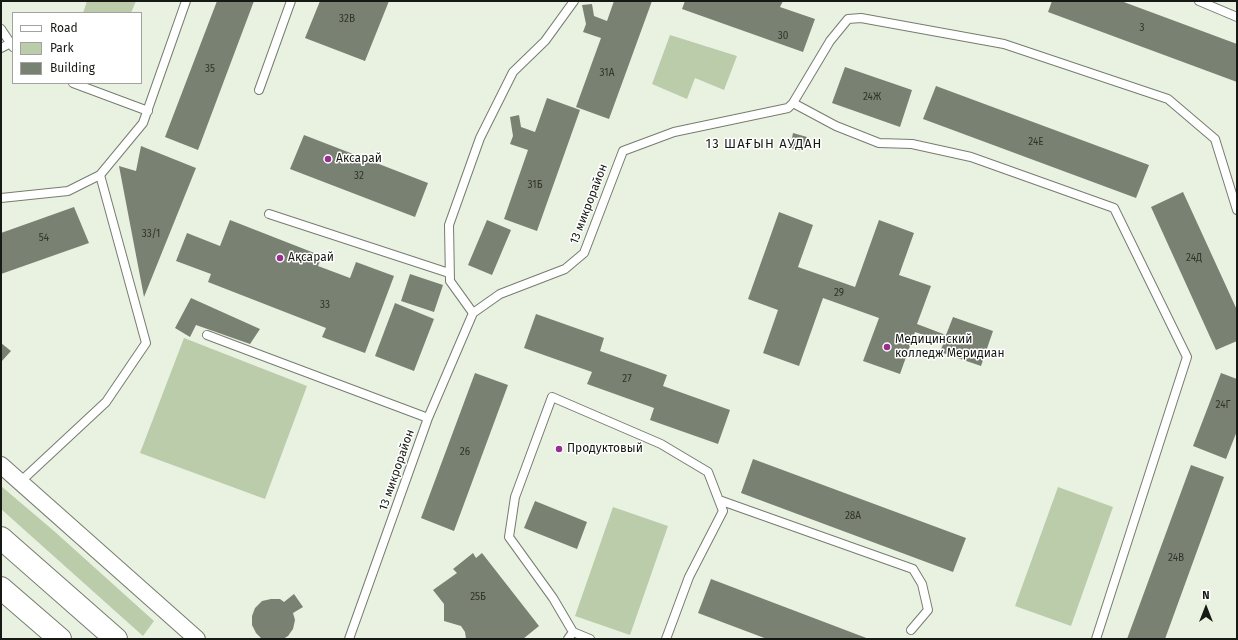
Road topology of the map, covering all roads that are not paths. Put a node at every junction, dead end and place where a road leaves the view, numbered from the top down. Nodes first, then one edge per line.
1 (186, 1) edge
2 (291, 1) edge
3 (574, 1) edge
4 (1199, 1) edge
5 (1237, 16) edge
6 (1, 29) edge
7 (12, 45) edge
8 (1, 48) edge
9 (76, 84) edge
10 (259, 90) dead end
11 (793, 103) junction
12 (148, 111) junction
13 (100, 175) junction
14 (1, 198) edge
15 (1237, 210) edge
16 (269, 214) dead end
17 (450, 273) junction
18 (473, 313) junction
19 (208, 335) dead end
20 (428, 418) junction
21 (1, 465) edge
22 (19, 482) junction
23 (719, 500) junction
24 (1, 538) edge
25 (1, 588) edge
26 (911, 630) dead end
27 (573, 632) junction
28 (60, 639) edge
29 (116, 639) edge
30 (197, 639) edge
31 (350, 639) edge
32 (568, 639) edge
33 (590, 639) edge
34 (666, 639) edge
35 (1096, 639) edge

1 - 12 lane
2 - 10 lane
3 - 17 lane
4 - 5 lane
6 - 7 lane
7 - 8 lane
9 - 12 lane
11 - 15 lane
11 - 18 lane, 13 микрорайон
11 - 35 lane
12 - 13 lane
13 - 14 lane
13 - 22 lane
16 - 17 lane
17 - 18 lane
18 - 20 lane, 13 микрорайон
19 - 20 lane
20 - 31 lane, 13 микрорайон
21 - 22 street
22 - 30 street
23 - 26 lane
23 - 27 lane
23 - 34 lane
24 - 29 main road
25 - 28 main road
27 - 32 lane
27 - 33 lane

